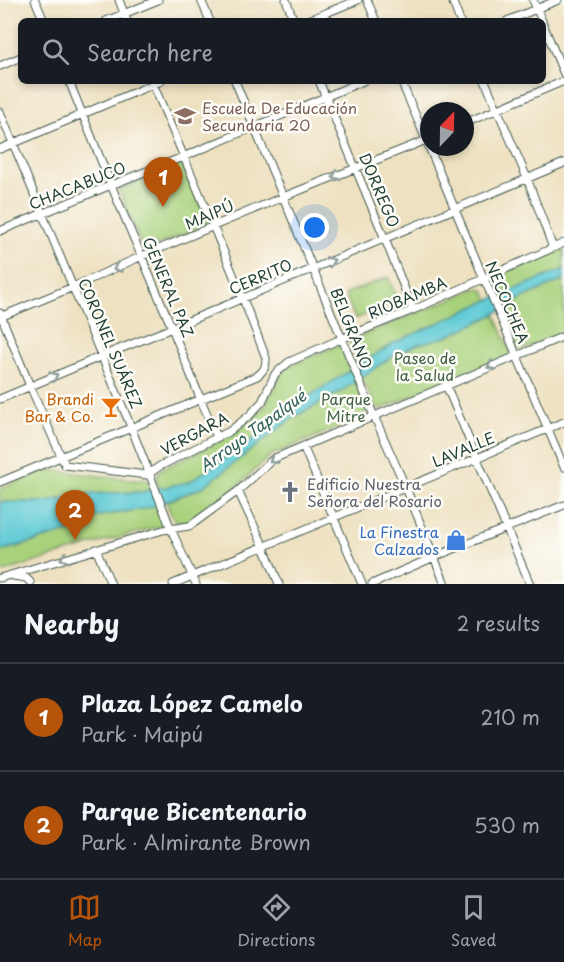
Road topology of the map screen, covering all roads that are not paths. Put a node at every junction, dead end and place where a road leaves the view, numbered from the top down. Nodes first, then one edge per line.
1 (35, 0) edge
2 (119, 0) edge
3 (158, 0) edge
4 (201, 0) edge
5 (286, 0) edge
6 (358, 0) edge
7 (367, 0) edge
8 (452, 0) edge
9 (533, 0) edge
10 (558, 0) edge
11 (537, 9) junction
12 (126, 17) edge
13 (43, 18) edge
14 (209, 18) edge
15 (293, 18) edge
16 (313, 18) edge
17 (375, 18) edge
18 (459, 18) edge
19 (514, 18) edge
20 (540, 18) edge
21 (546, 31) edge
22 (18, 58) edge
23 (0, 66) edge
24 (564, 74) edge
25 (564, 81) edge
26 (70, 84) edge
27 (150, 84) edge
28 (156, 84) edge
29 (236, 84) edge
30 (321, 84) edge
31 (356, 84) edge
32 (402, 84) edge
33 (486, 84) edge
34 (326, 97) junction
35 (497, 110) junction
36 (0, 112) edge
37 (83, 114) junction
38 (474, 119) edge
39 (420, 125) edge
40 (253, 126) junction
41 (13, 144) junction
42 (420, 146) edge
43 (0, 149) edge
44 (433, 156) edge
45 (183, 157) junction
46 (564, 163) edge
47 (356, 168) junction
48 (527, 178) junction
49 (111, 185) junction
50 (283, 197) junction
51 (455, 210) junction
52 (42, 213) junction
53 (213, 227) junction
54 (0, 231) edge
55 (386, 239) junction
56 (564, 243) edge
57 (554, 248) junction
58 (142, 256) junction
59 (313, 268) junction
60 (484, 279) junction
61 (73, 287) junction
62 (243, 297) junction
63 (413, 310) junction
64 (0, 315) edge
65 (172, 328) junction
66 (564, 336) edge
67 (342, 338) junction
68 (102, 356) junction
69 (516, 356) junction
70 (272, 362) junction
71 (289, 362) junction
72 (257, 376) junction
73 (446, 385) junction
74 (30, 386) junction
75 (268, 386) junction
76 (200, 398) junction
77 (0, 399) edge
78 (374, 416) junction
79 (564, 422) edge
80 (131, 427) junction
81 (548, 428) junction
82 (217, 437) junction
83 (303, 446) junction
84 (60, 457) junction
85 (477, 458) junction
86 (564, 467) edge
87 (150, 473) junction
88 (0, 482) edge
89 (406, 488) junction
90 (238, 491) junction
91 (564, 505) edge
92 (334, 517) junction
93 (506, 528) junction
94 (171, 529) junction
95 (264, 547) junction
96 (96, 549) junction
97 (434, 557) junction
98 (37, 566) junction
99 (9, 575) junction
100 (192, 576) junction
101 (0, 578) edge
102 (30, 583) edge
103 (111, 584) edge
104 (173, 584) edge
105 (196, 584) edge
106 (279, 584) edge
107 (362, 584) edge
108 (372, 584) edge
109 (445, 584) edge
110 (530, 584) edge

1 - 13 street
2 - 12 street
3 - 12 street
4 - 14 street
5 - 15 street
6 - 16 street
7 - 17 street
8 - 18 street
9 - 11 street
10 - 11 street
11 - 19 street
11 - 20 street
21 - 24 street
22 - 23 street
25 - 35 street
26 - 37 street, GENERAL PAZ
27 - 37 street
28 - 45 street
29 - 40 street, BELGRANO
30 - 34 street, DORREGO
31 - 34 street, CHACABUCO
32 - 39 street, NECOCHEA
33 - 35 street
34 - 40 street, CHACABUCO
34 - 47 street, DORREGO
35 - 38 street
35 - 48 street
36 - 41 street, CORONEL SUÁREZ
37 - 41 street
37 - 49 street, GENERAL PAZ
40 - 45 street, CHACABUCO
40 - 50 street, BELGRANO
41 - 43 street
41 - 52 street, CORONEL SUÁREZ
42 - 47 street, MAIPÚ
44 - 51 street, NECOCHEA
45 - 49 street, CHACABUCO
45 - 53 street
46 - 48 street, CERRITO
47 -> 50 street, MAIPÚ
47 - 55 street, DORREGO
48 - 51 street, CERRITO
48 - 57 street
49 - 52 street, CHACABUCO
49 - 58 street, GENERAL PAZ
50 - 53 street, MAIPÚ
50 - 59 street, BELGRANO
51 - 55 street, CERRITO
51 - 60 street, NECOCHEA
52 - 54 street, CHACABUCO
52 - 61 street, CORONEL SUÁREZ
53 - 58 street, MAIPÚ
53 - 62 street
59 -> 55 street, CERRITO
55 - 63 street, DORREGO
56 - 57 street, RIOBAMBA
57 - 60 street, RIOBAMBA
58 -> 61 street, MAIPÚ
58 - 65 street, GENERAL PAZ
59 - 62 street, CERRITO
59 - 67 street, BELGRANO
60 - 63 street, RIOBAMBA
60 - 69 street, NECOCHEA
61 - 64 street, MAIPÚ
61 - 68 street, CORONEL SUÁREZ
62 - 65 street, CERRITO
62 - 70 street
63 - 67 street, RIOBAMBA
64 - 74 street
65 - 68 street, CERRITO
65 - 76 street, GENERAL PAZ
66 - 69 street
67 - 71 street, RIOBAMBA
67 - 78 street, BELGRANO
74 -> 68 street, CERRITO
68 - 80 street, CORONEL SUÁREZ
69 -> 73 street
69 - 81 street, NECOCHEA
70 - 71 street
70 - 72 street
71 - 75 street, RIOBAMBA
72 - 75 street
72 - 76 street
73 - 78 street
73 - 85 street
74 - 77 street, CERRITO
74 - 84 street
75 - 82 street, VERGARA
76 - 80 street
76 - 82 street, GENERAL PAZ
78 - 83 street
78 - 89 street, BELGRANO
79 - 81 street, LAVALLE
80 - 84 street
80 - 87 street, CORONEL SUÁREZ
81 - 85 street, LAVALLE
81 - 86 street, NECOCHEA
82 - 87 street, VERGARA
83 -> 90 street
83 - 92 street
84 - 87 street
84 - 88 street
85 - 89 street, LAVALLE
85 - 93 street
87 - 94 street, CORONEL SUÁREZ
89 - 92 street, LAVALLE
89 - 97 street, BELGRANO
90 - 94 street
90 - 95 street
91 - 93 street
92 - 95 street, LAVALLE
92 - 107 street
93 - 97 street
93 - 110 street
94 - 96 street
94 - 100 street, CORONEL SUÁREZ
95 - 100 street, LAVALLE
95 - 106 street
96 -> 98 street
96 - 103 street
97 - 108 street
97 - 109 street, BELGRANO
98 - 99 street
98 - 102 street
99 - 101 street
99 - 102 street
100 - 104 street, LAVALLE
100 - 105 street, CORONEL SUÁREZ

